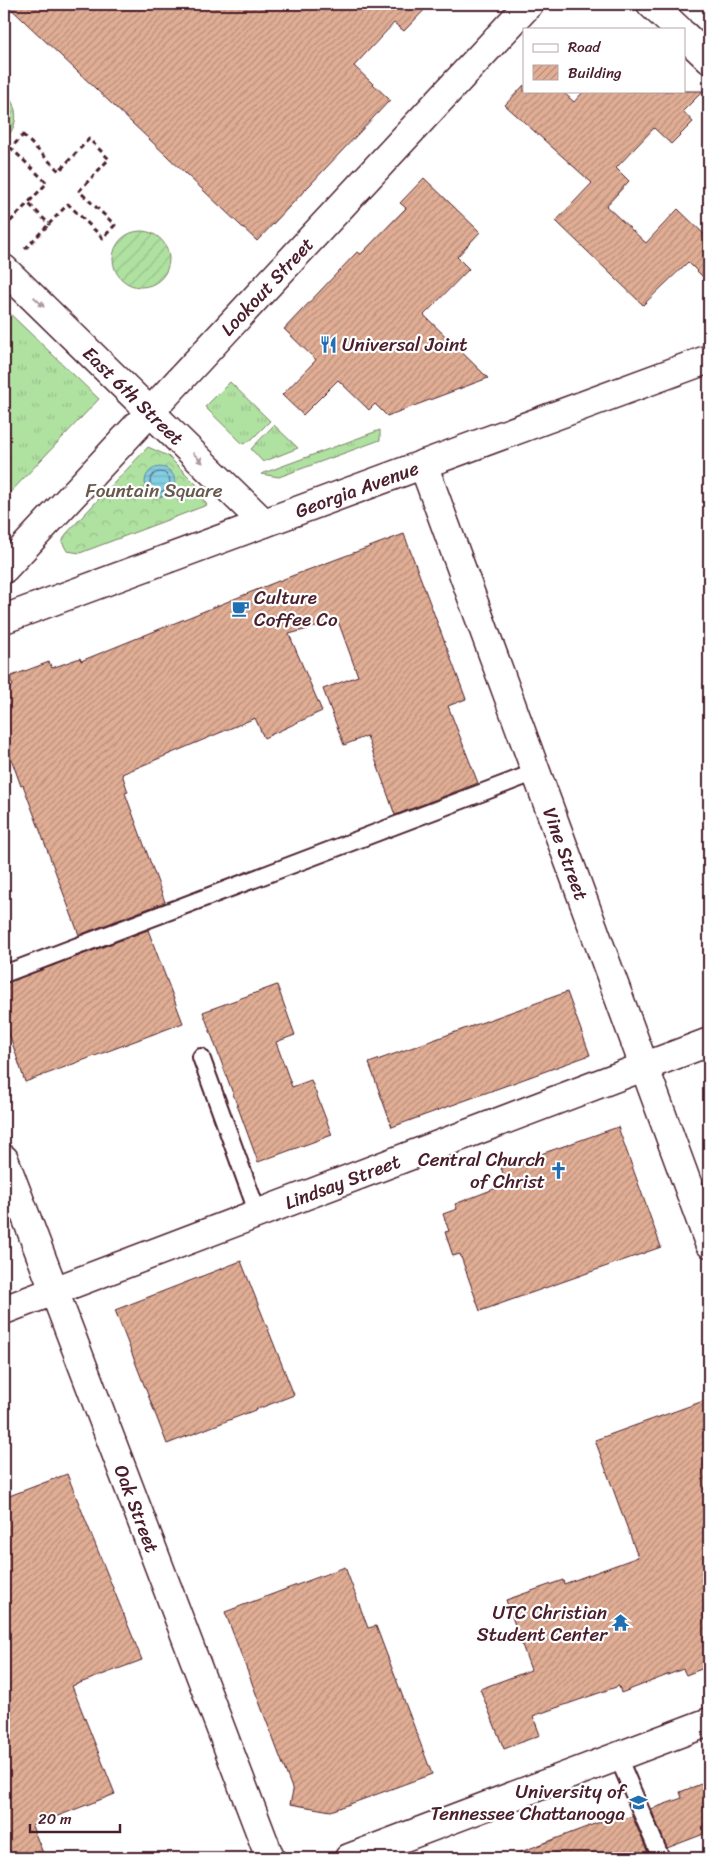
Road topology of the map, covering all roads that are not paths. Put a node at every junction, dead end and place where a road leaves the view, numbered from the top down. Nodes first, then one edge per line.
1 (530, 4) edge
2 (651, 4) edge
3 (677, 28) edge
4 (686, 37) edge
5 (709, 59) edge
6 (4, 269) edge
7 (709, 359) edge
8 (151, 411) junction
9 (423, 464) junction
10 (264, 523) junction
11 (4, 569) edge
12 (4, 618) edge
13 (536, 772) junction
14 (4, 974) edge
15 (709, 1042) edge
16 (201, 1057) dead end
17 (644, 1067) junction
18 (4, 1159) edge
19 (258, 1214) junction
20 (709, 1243) edge
21 (54, 1292) junction
22 (4, 1310) edge
23 (709, 1722) edge
24 (618, 1757) junction
25 (270, 1858) edge
26 (348, 1858) edge
27 (661, 1858) edge

1 - 8 street, Lookout Street
2 - 3 street
4 - 5 street
6 -> 8 street, East 6th Street
7 - 9 street, Georgia Avenue
8 -> 10 street, East 6th Street
8 - 11 street, Lookout Street
9 - 10 street, Georgia Avenue
9 - 13 street, Vine Street
10 - 12 street, Georgia Avenue
13 - 14 lane
13 - 17 street, Vine Street
15 - 17 street, Lindsay Street
16 - 19 lane
17 - 19 street, Lindsay Street
17 - 20 street, Vine Street
18 - 21 street, Oak Street
19 - 21 street, Lindsay Street
21 - 22 street, Lindsay Street
21 - 25 street, Oak Street
23 - 24 street
24 - 26 street
24 - 27 lane

